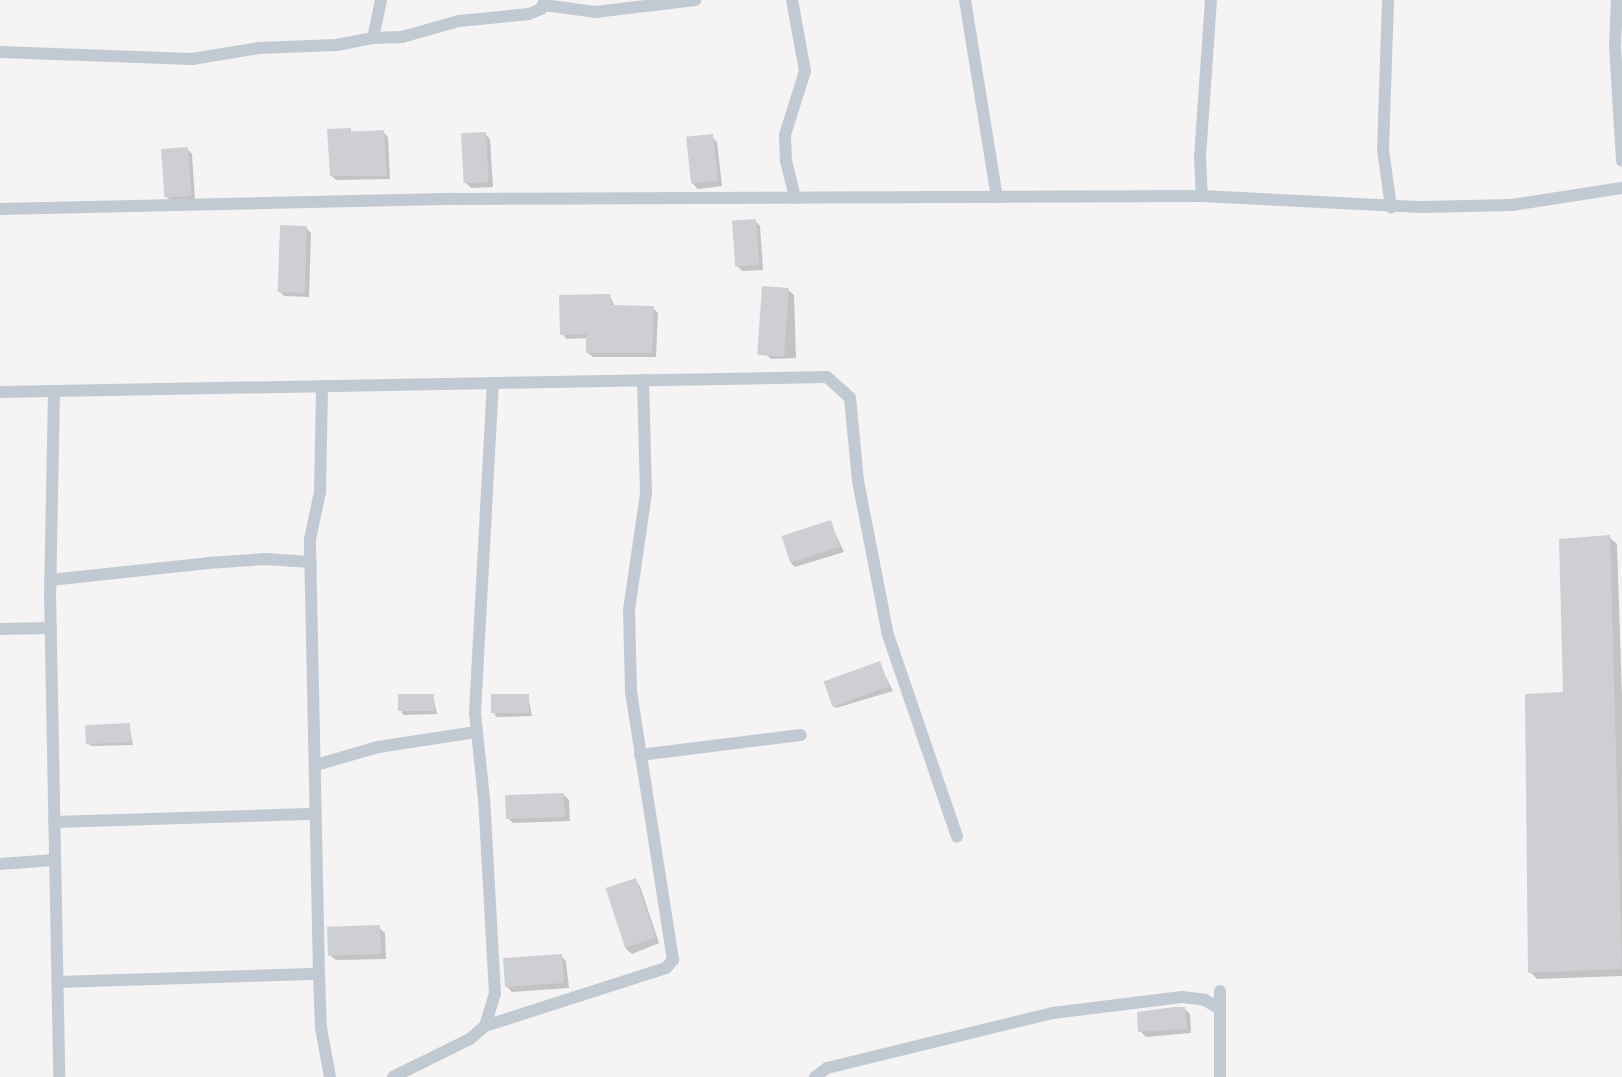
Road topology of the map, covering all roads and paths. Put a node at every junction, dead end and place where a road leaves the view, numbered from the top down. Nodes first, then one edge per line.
1 (381, 0) edge
2 (695, 0) edge
3 (792, 0) edge
4 (965, 0) edge
5 (1211, 0) edge
6 (1388, 0) edge
7 (1617, 0) edge
8 (544, 2) edge
9 (373, 38) junction
10 (0, 52) edge
11 (1622, 161) edge
12 (1622, 188) edge
13 (1202, 196) junction
14 (997, 197) junction
15 (795, 198) junction
16 (1391, 207) junction
17 (0, 209) edge
18 (643, 380) junction
19 (493, 383) junction
20 (322, 386) junction
21 (54, 391) junction
22 (0, 392) edge
23 (311, 562) junction
24 (50, 580) junction
25 (51, 628) junction
26 (0, 629) edge
27 (476, 732) junction
28 (801, 735) dead end
29 (640, 755) junction
30 (316, 765) junction
31 (314, 814) junction
32 (54, 822) junction
33 (957, 837) dead end
34 (54, 860) junction
35 (0, 864) edge
36 (319, 974) junction
37 (58, 982) junction
38 (1220, 991) dead end
39 (1220, 1009) junction
40 (485, 1026) junction
41 (59, 1077) edge
42 (330, 1077) edge
43 (393, 1077) edge
44 (815, 1077) edge
45 (1220, 1077) edge

1 - 9 street
2 - 8 street
3 - 15 street
4 - 14 street
5 - 13 street
6 - 16 street
7 - 11 street
8 - 9 street
9 - 10 street
12 - 16 street
13 - 14 street
13 - 16 street
14 - 15 street
15 - 17 street
18 - 19 street
18 - 29 street
18 - 33 street
19 - 20 street
19 - 27 street
20 - 21 street
20 - 23 street
21 - 22 street
21 - 24 street
23 - 24 street
23 - 30 street
24 - 25 street
25 - 26 street
25 - 32 street
27 - 30 street
27 - 40 street
28 - 29 street
29 - 40 street
30 - 31 street
31 - 32 street
31 - 36 street
32 - 34 street
34 - 35 street
34 - 37 street
36 - 37 street
36 - 42 street
37 - 41 street
38 - 39 street
39 - 44 street
39 - 45 street
40 - 43 street

